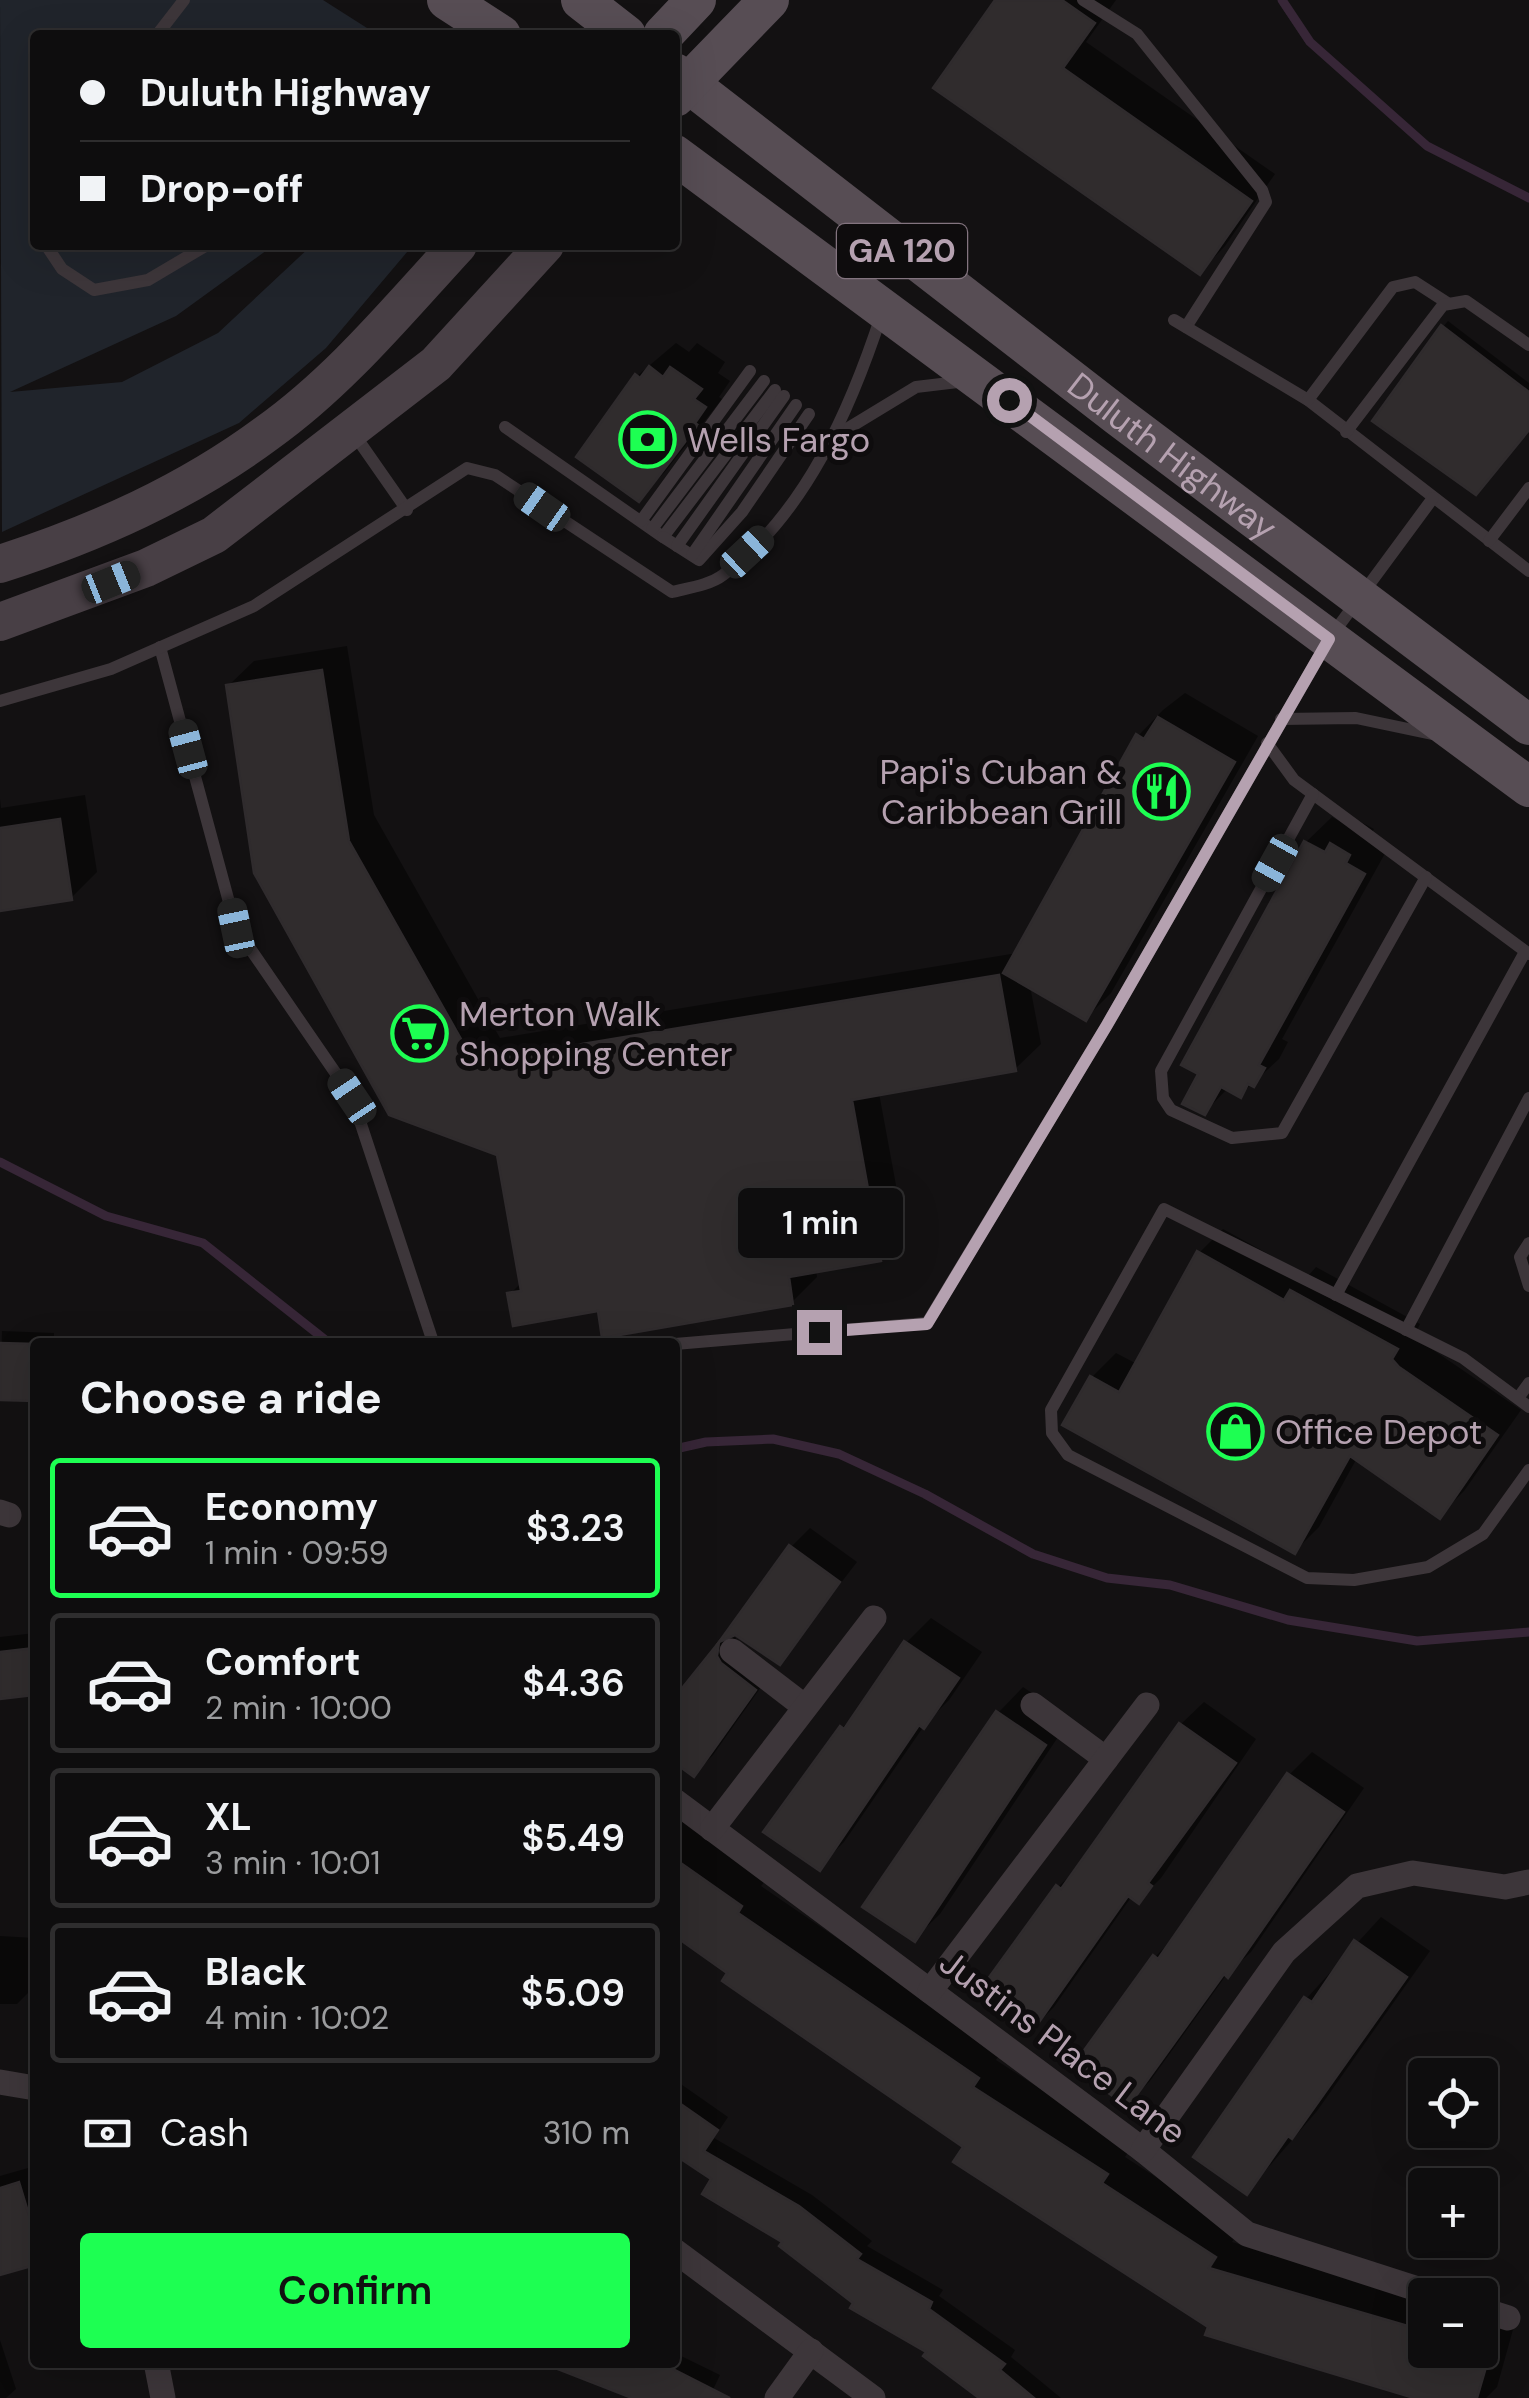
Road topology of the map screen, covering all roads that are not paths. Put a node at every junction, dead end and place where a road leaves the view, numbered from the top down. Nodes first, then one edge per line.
1 (184, 0) edge
2 (447, 0) edge
3 (581, 0) edge
4 (696, 0) edge
5 (769, 0) edge
6 (1083, 0) edge
7 (160, 30) edge
8 (493, 30) edge
9 (620, 30) edge
10 (668, 30) edge
11 (680, 84) edge
12 (680, 159) edge
13 (49, 250) edge
14 (199, 250) edge
15 (453, 250) edge
16 (540, 250) edge
17 (1449, 304) junction
18 (884, 307) junction
19 (1529, 345) edge
20 (750, 371) dead end
21 (981, 380) junction
22 (1308, 400) junction
23 (796, 405) dead end
24 (809, 414) dead end
25 (504, 427) dead end
26 (352, 432) junction
27 (1346, 432) junction
28 (836, 434) junction
29 (1529, 488) edge
30 (1433, 498) junction
31 (407, 510) junction
32 (652, 529) junction
33 (1489, 541) junction
34 (677, 546) junction
35 (692, 555) junction
36 (0, 564) edge
37 (1529, 571) edge
38 (1360, 600) junction
39 (0, 622) edge
40 (1329, 639) junction
41 (160, 648) junction
42 (0, 701) edge
43 (1281, 719) junction
44 (1529, 725) edge
45 (1267, 743) junction
46 (1470, 743) junction
47 (1529, 787) edge
48 (1313, 794) junction
49 (1426, 877) junction
50 (1527, 953) edge
51 (1529, 1098) edge
52 (1529, 1243) edge
53 (1529, 1286) edge
54 (1336, 1295) junction
55 (1406, 1330) junction
56 (432, 1338) edge
57 (680, 1344) edge
58 (1529, 1383) edge
59 (1523, 1402) edge
60 (1529, 1470) edge
61 (874, 1618) dead end
62 (732, 1651) dead end
63 (1033, 1705) dead end
64 (1147, 1706) dead end
65 (806, 1708) junction
66 (1106, 1759) junction
67 (680, 1804) edge
68 (712, 1829) junction
69 (1521, 1888) edge
70 (930, 1991) junction
71 (0, 2082) edge
72 (30, 2087) edge
73 (1143, 2150) junction
74 (680, 2255) edge
75 (1408, 2286) edge
76 (1498, 2315) edge
77 (1508, 2318) dead end
78 (810, 2352) junction
79 (157, 2368) edge
80 (163, 2398) edge
81 (777, 2398) edge
82 (873, 2398) edge

1 - 7 lane
2 - 8 main road
3 - 9 main road
4 - 10 main road
5 - 11 main road
6 - 22 lane
11 - 38 main road, Duluth Highway / GA 120
12 - 18 main road, Duluth Highway / GA 120
13 - 14 lane
15 - 36 main road
16 - 26 main road
17 - 19 lane
17 - 22 lane
17 - 27 lane
18 - 21 main road, Duluth Highway / GA 120
18 - 28 lane
20 - 32 lane
21 - 28 lane
21 - 40 main road, Duluth Highway / GA 120
22 - 27 lane
23 - 35 lane
24 - 35 lane
25 - 32 lane
26 - 31 lane
26 - 39 main road
27 - 30 lane
28 - 31 lane
29 - 33 lane
30 - 33 lane
30 - 38 lane
31 - 41 lane
32 - 34 lane
32 - 34 lane
33 - 37 lane
34 - 35 lane
38 - 40 lane
38 - 44 main road, Duluth Highway / GA 120
40 - 43 lane
40 - 46 main road, Duluth Highway / GA 120
41 - 42 lane
41 - 56 lane
43 - 45 lane
43 - 46 lane
45 - 48 lane
45 - 57 lane
46 - 47 main road, Duluth Highway / GA 120
48 - 49 lane
48 - 49 lane
49 - 50 lane
50 - 54 lane
51 - 55 lane
52 - 53 lane
54 - 55 lane
54 - 60 lane
55 - 59 lane
58 - 59 lane
61 - 65 street
62 - 65 street
63 - 66 street
64 - 66 street
65 - 68 street
66 - 70 street
67 - 68 street, Justins Place Lane
68 - 70 street, Justins Place Lane
69 - 73 street
70 - 73 street, Justins Place Lane
71 - 72 street
73 - 75 street, Justins Place Lane
74 - 78 street
76 - 77 street
78 - 81 street
78 - 82 street
79 - 80 street

